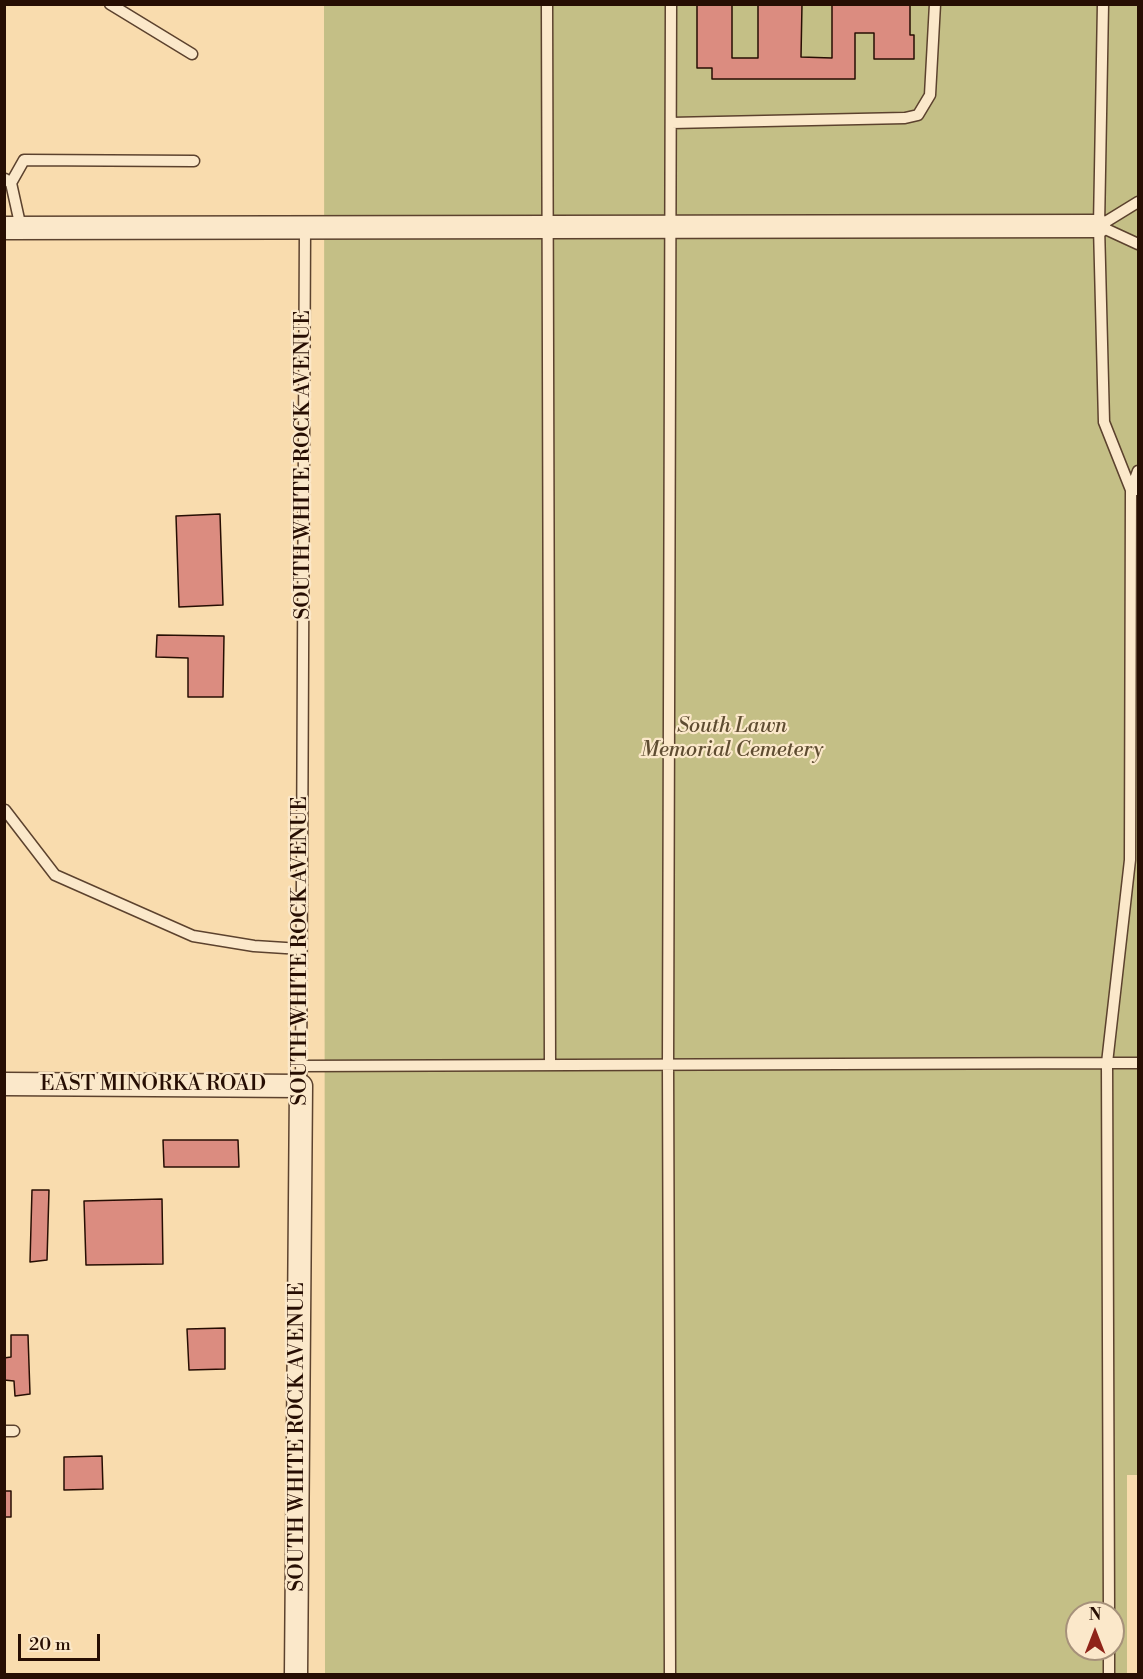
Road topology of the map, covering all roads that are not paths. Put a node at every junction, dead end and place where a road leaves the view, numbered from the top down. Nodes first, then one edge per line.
1 (110, 4) edge
2 (547, 4) edge
3 (671, 4) edge
4 (934, 4) edge
5 (1103, 4) edge
6 (192, 54) dead end
7 (671, 123) junction
8 (194, 161) dead end
9 (8, 181) edge
10 (1138, 202) edge
11 (1099, 226) junction
12 (13, 228) edge
13 (305, 228) junction
14 (547, 228) junction
15 (671, 228) junction
16 (1138, 244) edge
17 (1138, 471) edge
18 (1135, 490) edge
19 (5, 810) edge
20 (1138, 852) edge
21 (1130, 860) junction
22 (301, 949) junction
23 (1107, 1063) junction
24 (1138, 1063) edge
25 (668, 1064) junction
26 (550, 1065) junction
27 (301, 1076) junction
28 (4, 1084) edge
29 (1108, 1601) edge
30 (297, 1674) edge
31 (670, 1674) edge

1 - 6 lane
2 - 14 lane
3 - 7 lane
4 - 7 lane
5 - 11 lane
7 - 15 lane
8 - 9 lane
9 - 12 lane
10 - 11 lane
11 - 15 street
11 - 16 lane
11 - 18 lane
12 - 13 street
13 - 14 street
13 - 22 lane, SOUTH WHITE ROCK AVENUE
14 - 15 street
14 - 26 lane
15 - 25 lane
17 - 18 lane
18 - 21 lane
19 - 22 lane
20 - 21 lane
21 - 23 lane
22 - 27 lane, SOUTH WHITE ROCK AVENUE
23 - 24 lane
23 - 25 lane
23 - 29 lane
25 - 26 lane
25 - 31 lane
26 - 27 lane
27 - 28 street, EAST MINORKA ROAD
27 - 30 street, SOUTH WHITE ROCK AVENUE

